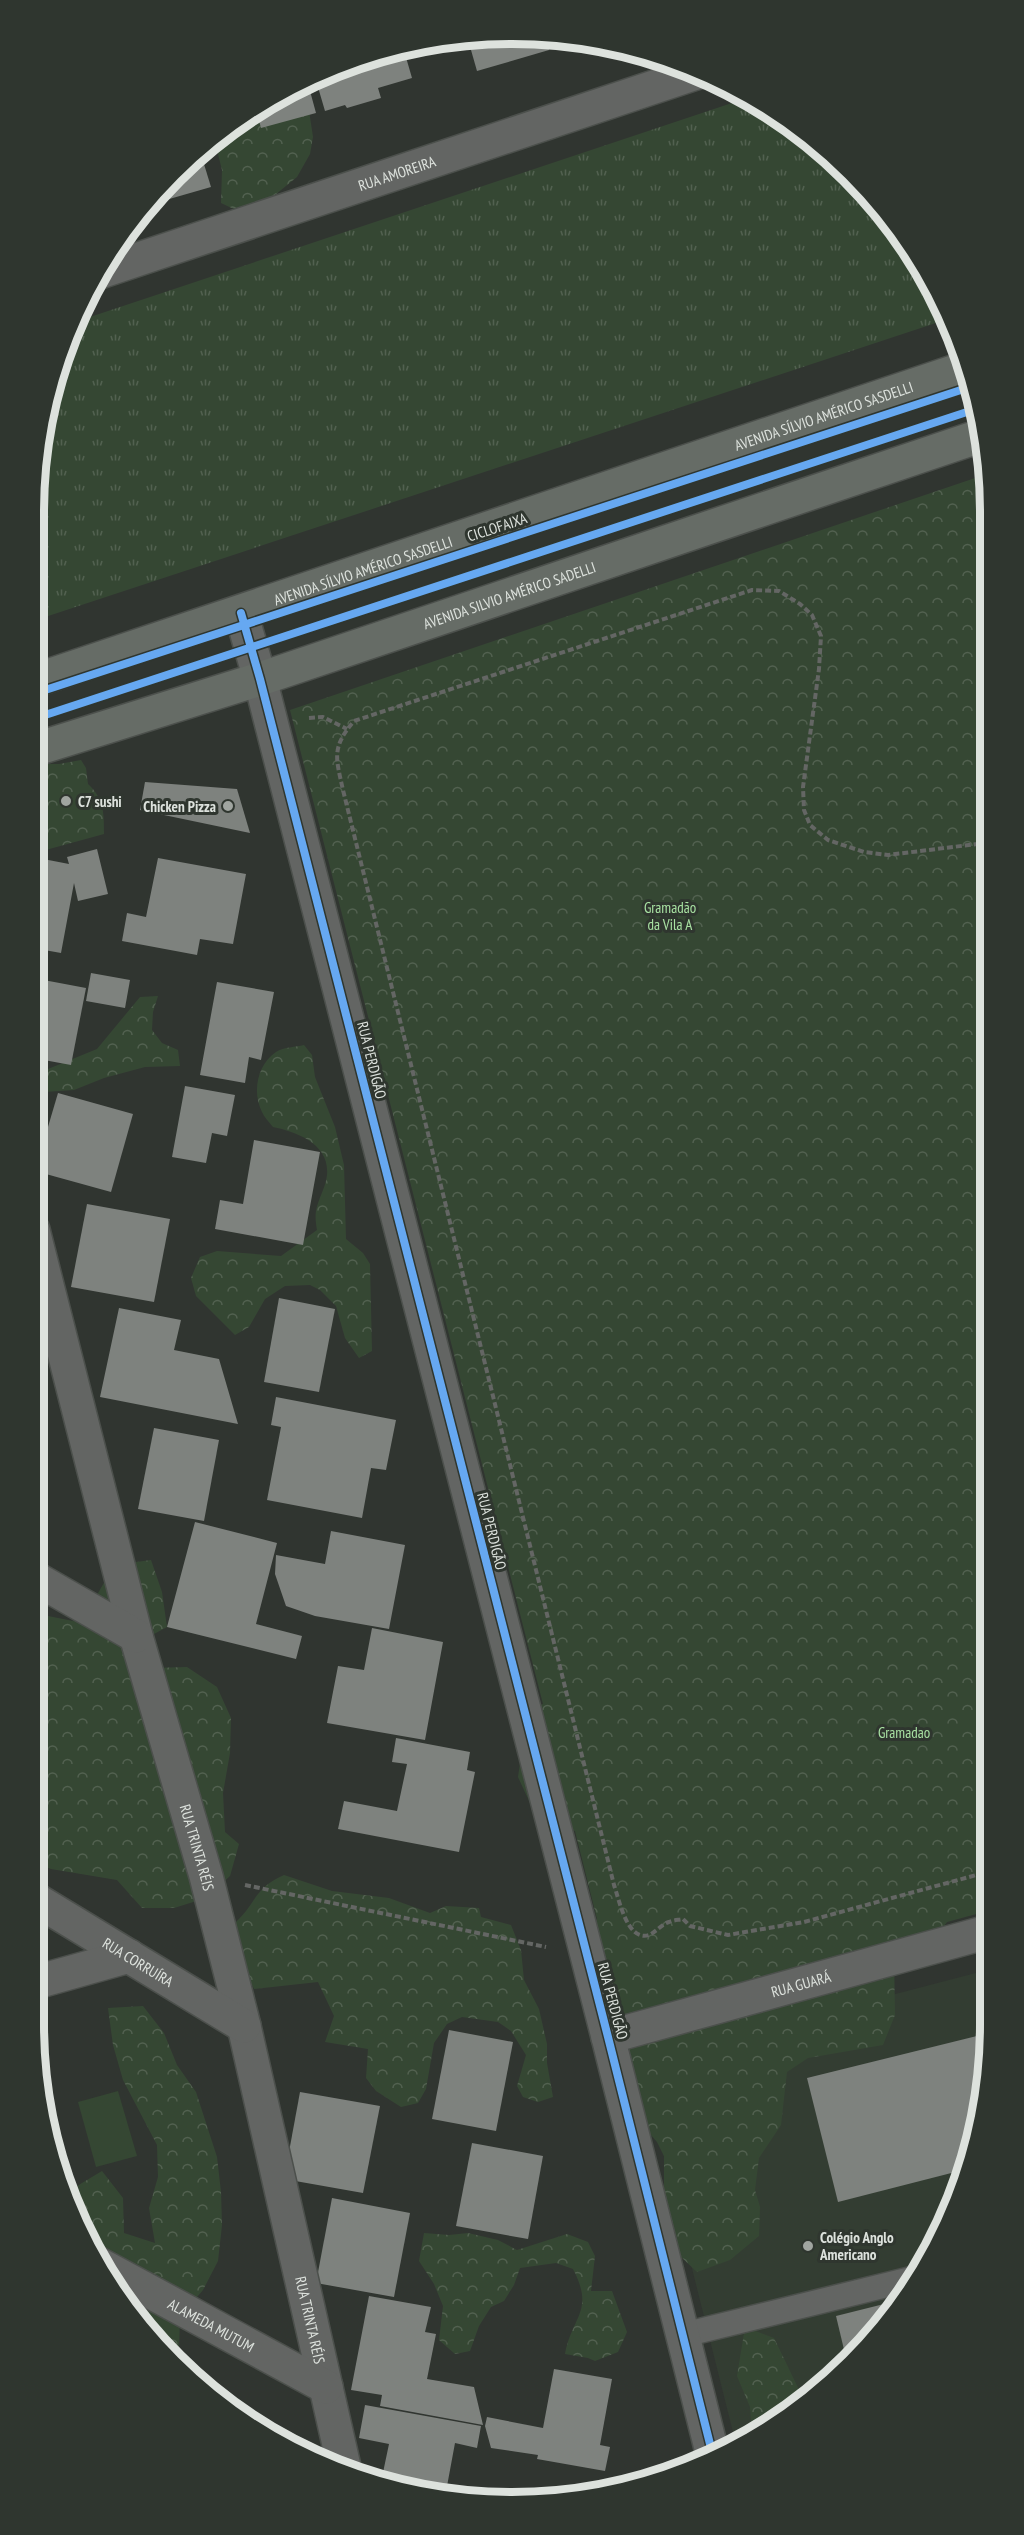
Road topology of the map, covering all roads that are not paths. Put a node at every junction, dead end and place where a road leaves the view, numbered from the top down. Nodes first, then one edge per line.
1 (685, 77) edge
2 (112, 268) edge
3 (959, 370) edge
4 (974, 438) edge
5 (241, 613) junction
6 (44, 677) edge
7 (260, 679) junction
8 (44, 747) edge
9 (44, 1273) edge
10 (44, 1582) edge
11 (136, 1636) junction
12 (44, 1905) edge
13 (980, 1934) edge
14 (129, 1956) junction
15 (44, 1980) edge
16 (244, 2026) junction
17 (608, 2037) junction
18 (116, 2273) edge
19 (903, 2281) edge
20 (683, 2335) junction
21 (326, 2387) junction
22 (711, 2447) edge
23 (342, 2460) edge

1 - 2 street, RUA AMOREIRA
3 - 5 main road, AVENIDA SÍLVIO AMÉRICO SASDELLI
4 - 7 main road, AVENIDA SILVIO AMÉRICO SADELLI
5 - 6 main road, AVENIDA SÍLVIO AMÉRICO SASDELLI
5 - 7 street, RUA PERDIGÃO
7 - 8 main road, AVENIDA SILVIO AMÉRICO SADELLI
7 - 17 street, RUA PERDIGÃO
9 - 11 street, RUA TRINTA RÉIS
10 - 11 street
11 - 16 street, RUA TRINTA RÉIS
12 - 14 street, RUA CORRUÍRA
13 - 17 street, RUA GUARÁ
14 - 15 street
14 - 16 street, RUA CORRUÍRA
16 - 21 street, RUA TRINTA RÉIS
17 - 20 street, RUA PERDIGÃO
18 - 21 street, ALAMEDA MUTUM
19 - 20 lane
20 - 22 street, RUA PERDIGÃO
21 - 23 street, RUA TRINTA RÉIS

